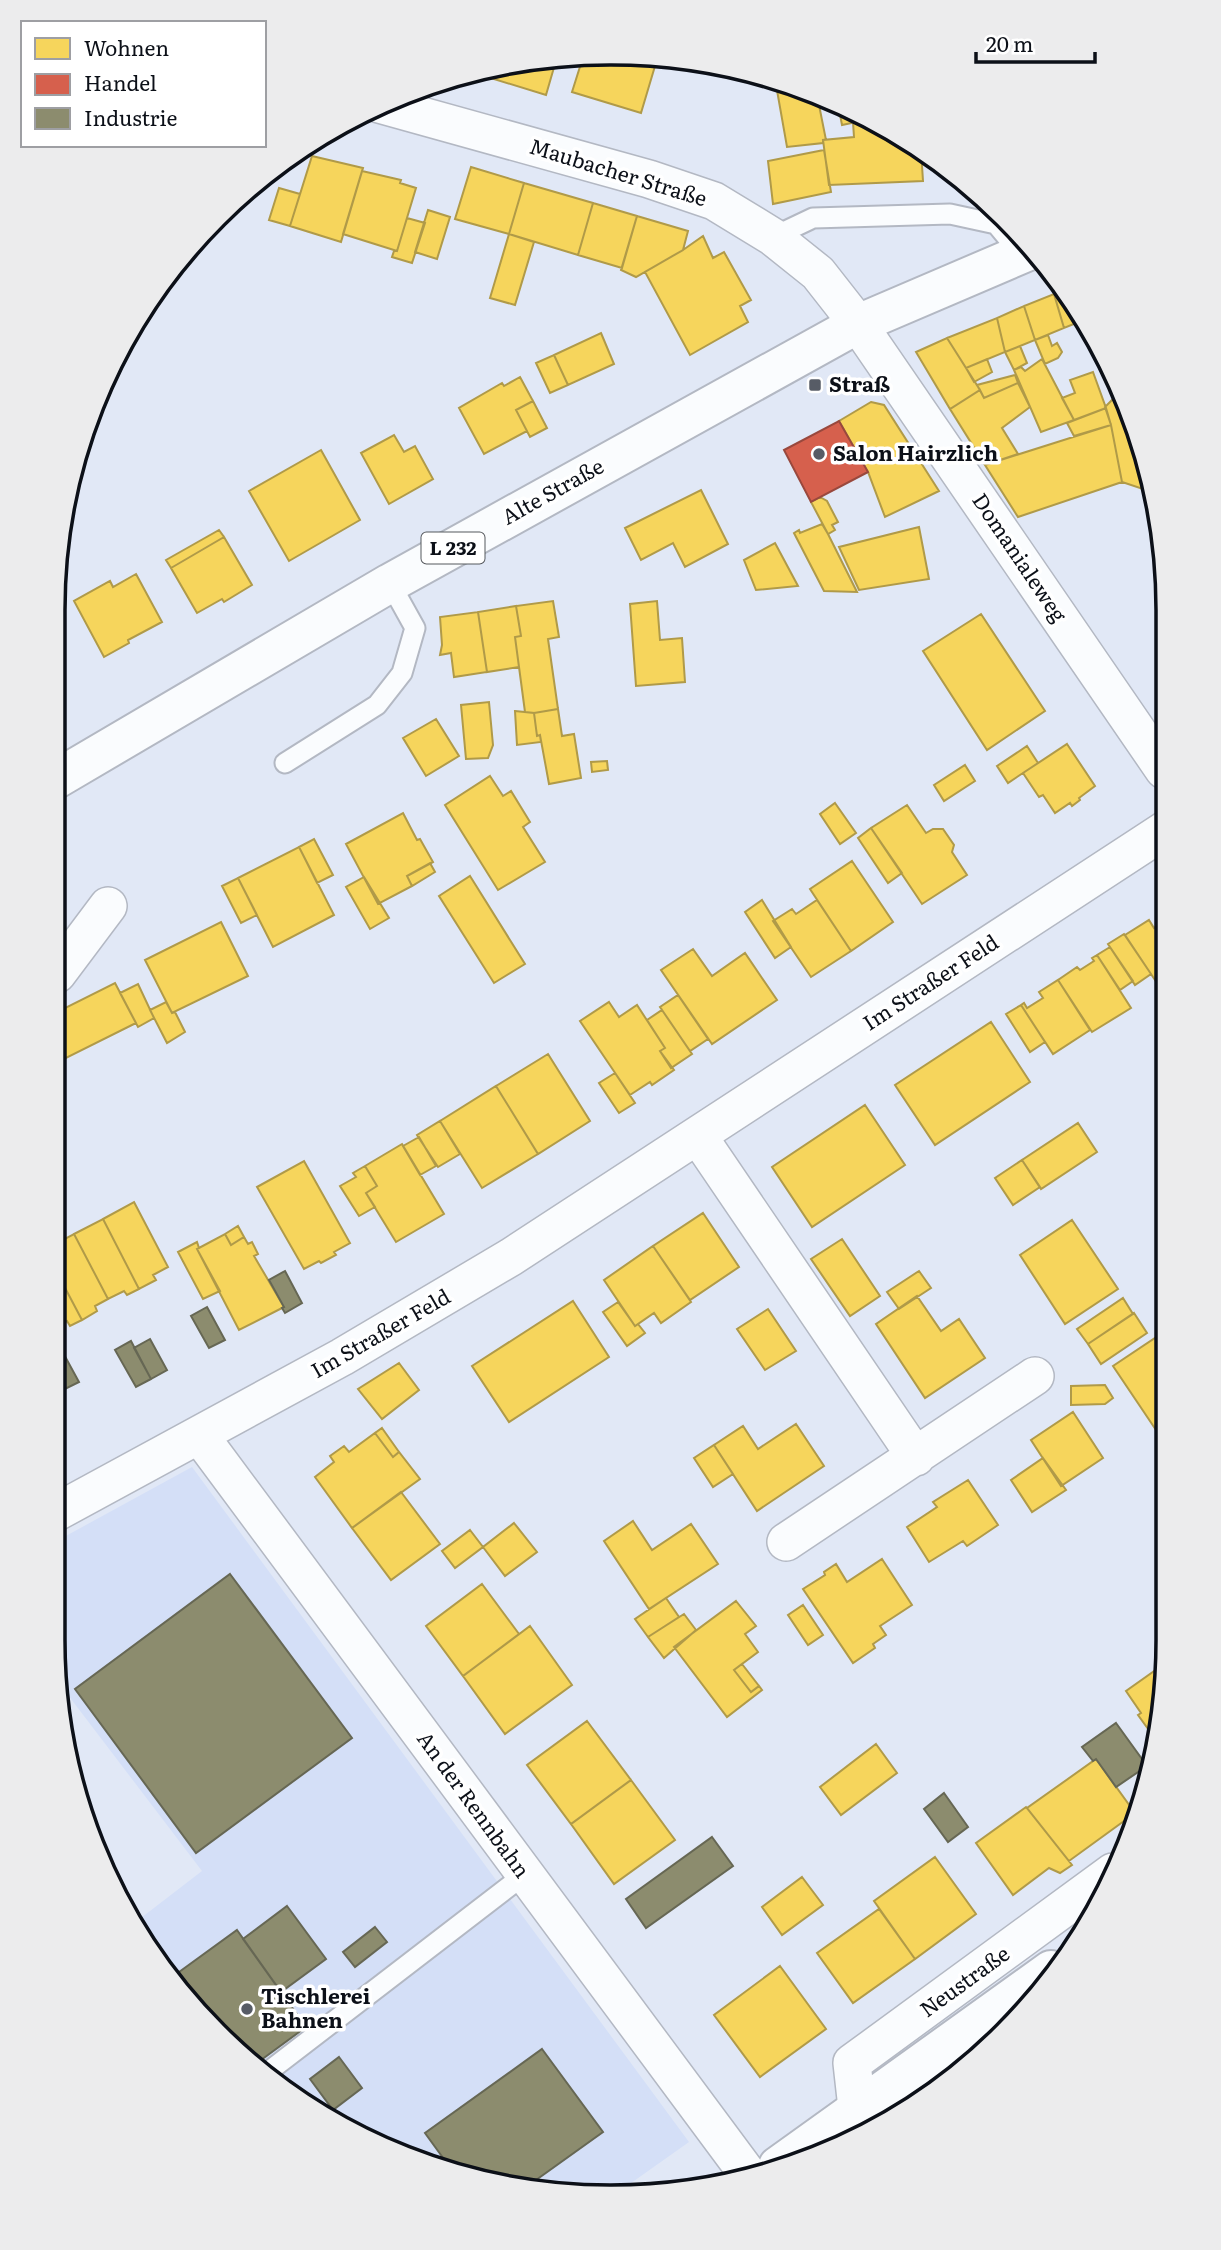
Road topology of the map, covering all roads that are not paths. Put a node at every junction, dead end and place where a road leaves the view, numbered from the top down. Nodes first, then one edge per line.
1 (396, 109) edge
2 (995, 224) edge
3 (773, 237) junction
4 (1023, 253) edge
5 (858, 324) junction
6 (390, 583) junction
7 (1156, 751) edge
8 (285, 763) dead end
9 (65, 774) edge
10 (1156, 836) edge
11 (108, 906) dead end
12 (65, 963) edge
13 (698, 1136) junction
14 (1035, 1376) dead end
15 (200, 1436) junction
16 (916, 1457) junction
17 (65, 1508) edge
18 (786, 1542) dead end
19 (524, 1875) junction
20 (1100, 1882) edge
21 (1036, 1981) edge
22 (273, 2068) dead end
23 (857, 2108) junction
24 (797, 2152) edge
25 (744, 2169) edge

1 - 3 street, Maubacher Straße
2 - 3 lane
3 - 5 street, Maubacher Straße
4 - 5 main road, Alte Straße / L 232
5 - 6 main road, Alte Straße / L 232
5 - 7 street, Domanialeweg
6 - 8 lane
6 - 9 main road, Alte Straße / L 232
10 - 13 street, Im Straßer Feld
11 - 12 street
13 - 15 street, Im Straßer Feld
13 - 16 street
14 - 16 street
15 - 17 street, Im Straßer Feld
15 - 19 street, An der Rennbahn
16 - 18 street
19 - 22 lane
19 - 25 street, An der Rennbahn
20 - 23 street, Neustraße
21 - 23 main road
23 - 24 main road

